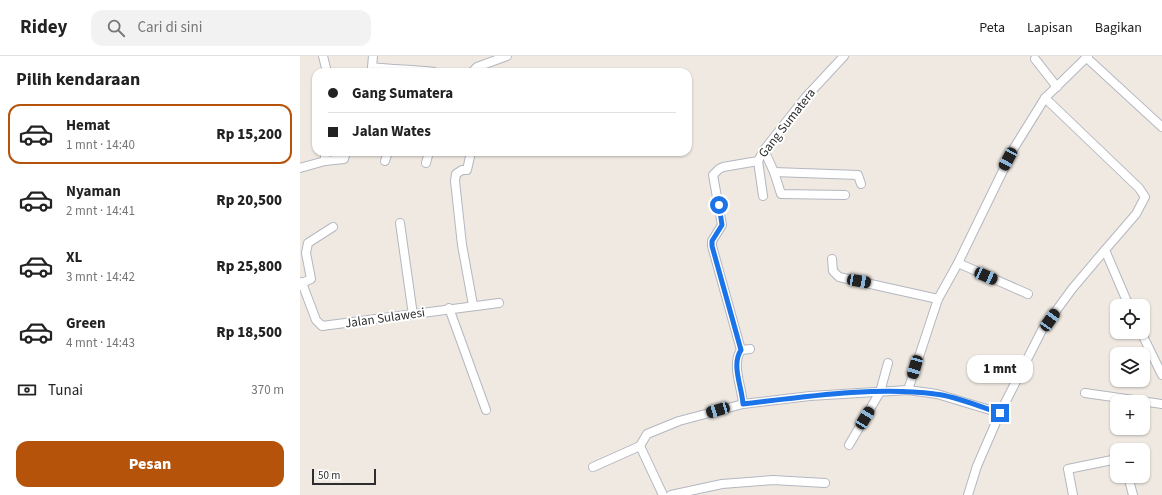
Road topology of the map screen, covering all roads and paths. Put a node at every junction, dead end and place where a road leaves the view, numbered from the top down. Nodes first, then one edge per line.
1 (323, 56) edge
2 (373, 56) edge
3 (507, 56) edge
4 (844, 56) edge
5 (1088, 57) edge
6 (1035, 59) dead end
7 (325, 68) edge
8 (372, 68) edge
9 (476, 68) edge
10 (1057, 87) junction
11 (1045, 98) junction
12 (1162, 127) edge
13 (764, 150) junction
14 (325, 156) edge
15 (345, 156) edge
16 (387, 156) edge
17 (428, 156) edge
18 (470, 156) edge
19 (325, 161) junction
20 (385, 161) dead end
21 (758, 161) junction
22 (426, 163) dead end
23 (300, 168) edge
24 (774, 172) junction
25 (861, 184) dead end
26 (845, 195) dead end
27 (763, 196) dead end
28 (400, 223) dead end
29 (333, 227) dead end
30 (1105, 250) junction
31 (832, 259) dead end
32 (958, 263) junction
33 (301, 282) edge
34 (1028, 294) dead end
35 (938, 299) junction
36 (1126, 299) edge
37 (499, 303) dead end
38 (473, 305) junction
39 (449, 308) junction
40 (413, 315) junction
41 (1144, 339) edge
42 (888, 363) dead end
43 (1162, 375) edge
44 (908, 390) junction
45 (880, 392) junction
46 (1085, 393) dead end
47 (743, 404) junction
48 (1162, 404) edge
49 (486, 410) dead end
50 (1000, 413) junction
51 (849, 445) dead end
52 (640, 446) junction
53 (1110, 460) edge
54 (593, 467) dead end
55 (825, 483) dead end
56 (1130, 483) edge
57 (663, 495) edge
58 (671, 495) edge
59 (968, 495) edge
60 (1073, 495) edge
61 (1133, 495) edge

1 - 7 street
2 - 8 street
3 - 9 street
4 - 13 street, Gang Sumatera
5 - 10 street
5 - 12 street
6 - 10 street
10 - 11 street
11 - 30 street
11 - 32 street
13 - 21 street, Gang Sumatera
13 - 24 street
14 - 19 street
15 - 19 street
16 - 20 street
17 - 22 street
18 - 38 street
19 - 23 street
21 - 27 street
21 - 47 street, Gang Sumatera
24 - 25 street
24 - 26 street
28 - 40 street
29 - 33 street
30 - 36 street
30 - 50 street
31 - 35 street
32 - 34 street
32 - 35 street
33 - 40 street, Jalan Sulawesi
35 - 44 street
37 - 38 street, Jalan Sulawesi
38 - 39 street, Jalan Sulawesi
39 - 40 street, Jalan Sulawesi
39 - 49 street
41 - 43 street
42 - 45 street
44 - 45 street
44 - 50 street
45 - 47 street
45 - 51 street
46 - 48 street
47 - 52 street
50 - 59 street
52 - 54 street
52 - 57 street
53 - 60 street
55 - 58 street
56 - 61 street

